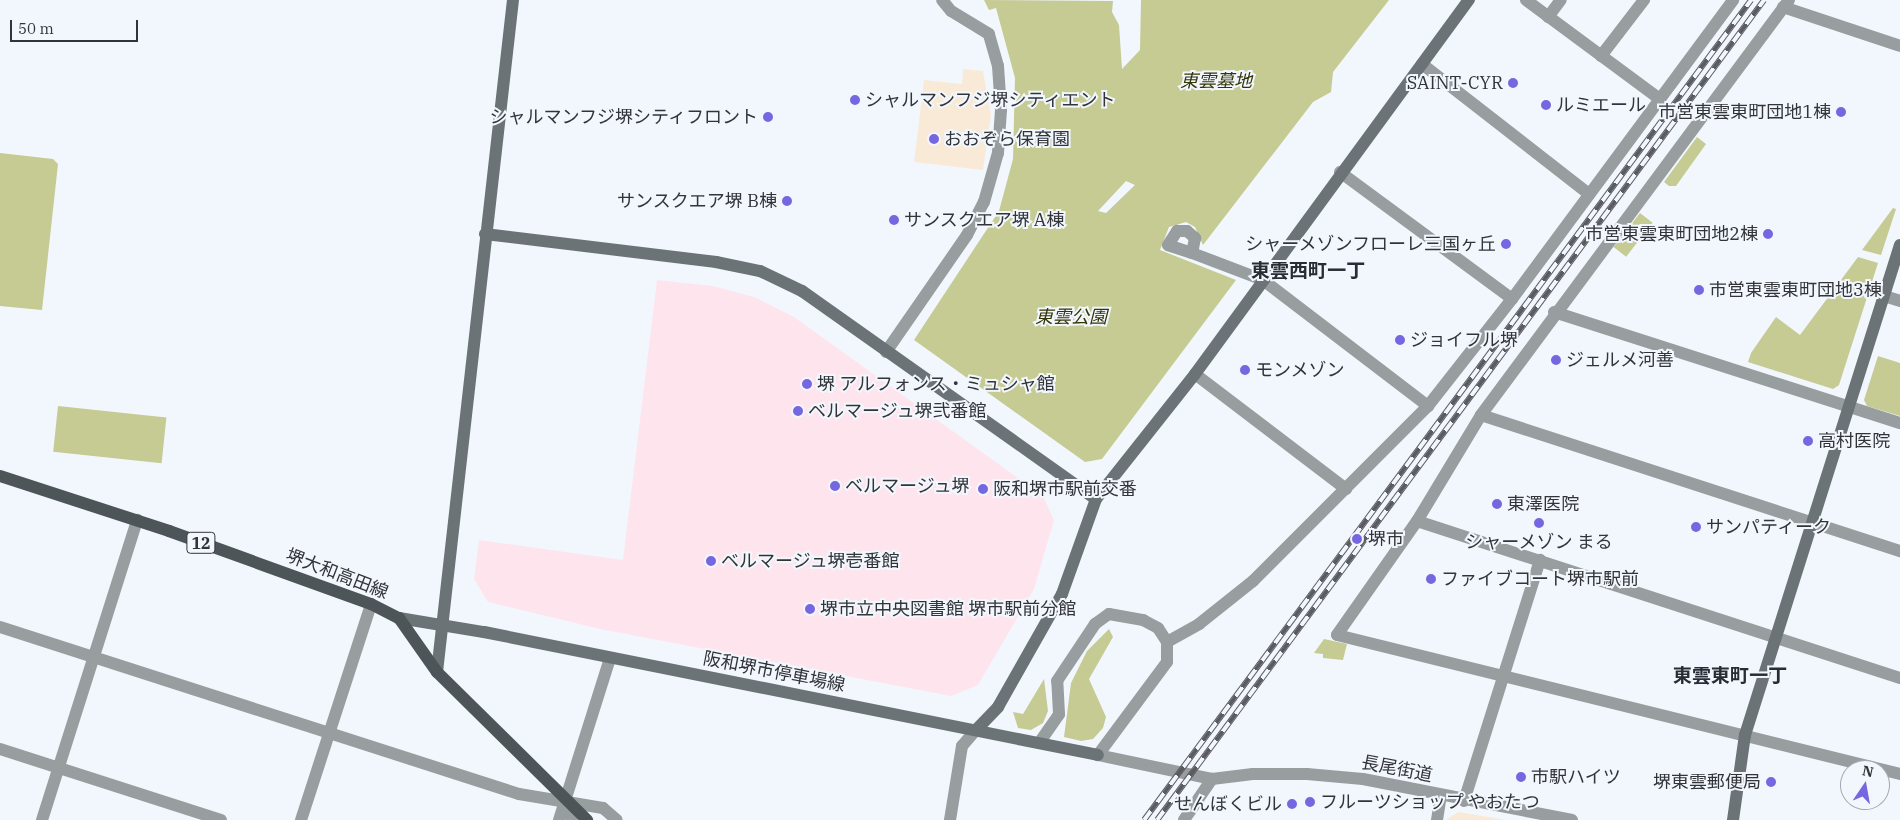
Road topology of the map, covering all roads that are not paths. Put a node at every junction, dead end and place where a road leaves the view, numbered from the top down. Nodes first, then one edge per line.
1 (513, 0) edge
2 (942, 0) edge
3 (1469, 0) edge
4 (1526, 0) edge
5 (1561, 0) edge
6 (1644, 0) edge
7 (1733, 0) edge
8 (1786, 4) edge
9 (1548, 16) junction
10 (1900, 46) edge
11 (1602, 56) junction
12 (1422, 64) junction
13 (1660, 98) junction
14 (1340, 172) junction
15 (1589, 194) junction
16 (485, 234) junction
17 (1900, 245) edge
18 (1192, 253) dead end
19 (1263, 280) junction
20 (1884, 296) junction
21 (1512, 299) junction
22 (1900, 301) edge
23 (1554, 312) junction
24 (886, 352) junction
25 (1195, 374) junction
26 (1428, 406) junction
27 (1850, 407) junction
28 (1481, 415) junction
29 (1900, 423) edge
30 (0, 476) edge
31 (1346, 489) junction
32 (1096, 500) junction
33 (137, 520) junction
34 (1417, 521) junction
35 (1812, 523) junction
36 (1900, 551) edge
37 (1540, 560) junction
38 (371, 604) junction
39 (399, 618) junction
40 (442, 626) junction
41 (0, 627) edge
42 (1775, 636) junction
43 (1167, 642) junction
44 (95, 657) junction
45 (610, 658) junction
46 (437, 672) junction
47 (1504, 677) junction
48 (1900, 678) edge
49 (976, 730) junction
50 (328, 733) junction
51 (1745, 735) junction
52 (1039, 743) junction
53 (0, 749) edge
54 (1098, 755) junction
55 (59, 768) junction
56 (1900, 774) edge
57 (1212, 779) junction
58 (1441, 796) junction
59 (566, 799) junction
60 (1464, 801) junction
61 (42, 820) edge
62 (221, 820) edge
63 (301, 820) edge
64 (559, 820) edge
65 (572, 820) edge
66 (587, 820) edge
67 (618, 820) edge
68 (950, 820) edge
69 (1184, 820) edge
70 (1437, 820) edge
71 (1572, 820) edge
72 (1733, 820) edge

1 - 16 street
2 - 24 street
3 - 12 street
4 - 9 street
5 - 9 street
6 - 11 street
7 - 13 street
8 - 10 street
8 - 23 street
9 - 11 street
11 - 13 street
12 - 14 street
12 - 15 street
13 - 15 street
14 - 19 street
14 - 21 street
15 - 21 street
16 - 24 street
16 - 40 street
17 - 20 street
18 - 19 street
19 - 25 street
19 - 26 street
20 - 22 street
20 - 27 street
21 - 26 street
23 - 27 street
23 - 28 street
24 - 32 street
25 - 31 street
25 - 32 street
26 - 31 street
27 - 29 street
27 - 35 street
28 - 34 street
28 - 35 street
30 - 33 main road, 堺大和高田線 / 12
31 - 43 street
32 - 49 street
33 - 38 main road, 堺大和高田線 / 12
33 - 44 street
34 - 37 street
34 - 47 street
35 - 36 street
35 - 42 street
37 - 42 street
37 - 47 street
38 - 39 main road, 堺大和高田線 / 12
38 - 50 street
39 - 40 street, 阪和堺市停車場線
39 - 46 main road, 堺大和高田線 / 12
40 - 45 street, 阪和堺市停車場線
40 - 46 street
41 - 44 street
42 - 48 street
42 - 51 street
43 - 52 street
43 - 54 street
44 - 50 street
44 - 55 street
45 - 49 street, 阪和堺市停車場線
45 - 59 street
46 - 59 main road, 堺大和高田線 / 12
47 - 51 street
47 - 60 street
49 - 52 street, 阪和堺市停車場線
49 - 68 street
50 - 59 street
50 - 63 street
51 - 56 street
51 - 72 street
52 - 54 street, 阪和堺市停車場線
53 - 55 street
54 - 57 street, 長尾街道
55 - 61 street
55 - 62 street
57 - 58 street, 長尾街道
57 - 69 street
58 - 60 street, 長尾街道
58 - 70 street
59 - 64 street
59 - 65 street
59 - 66 main road, 堺大和高田線 / 12
59 - 67 street
60 - 71 street, 長尾街道

